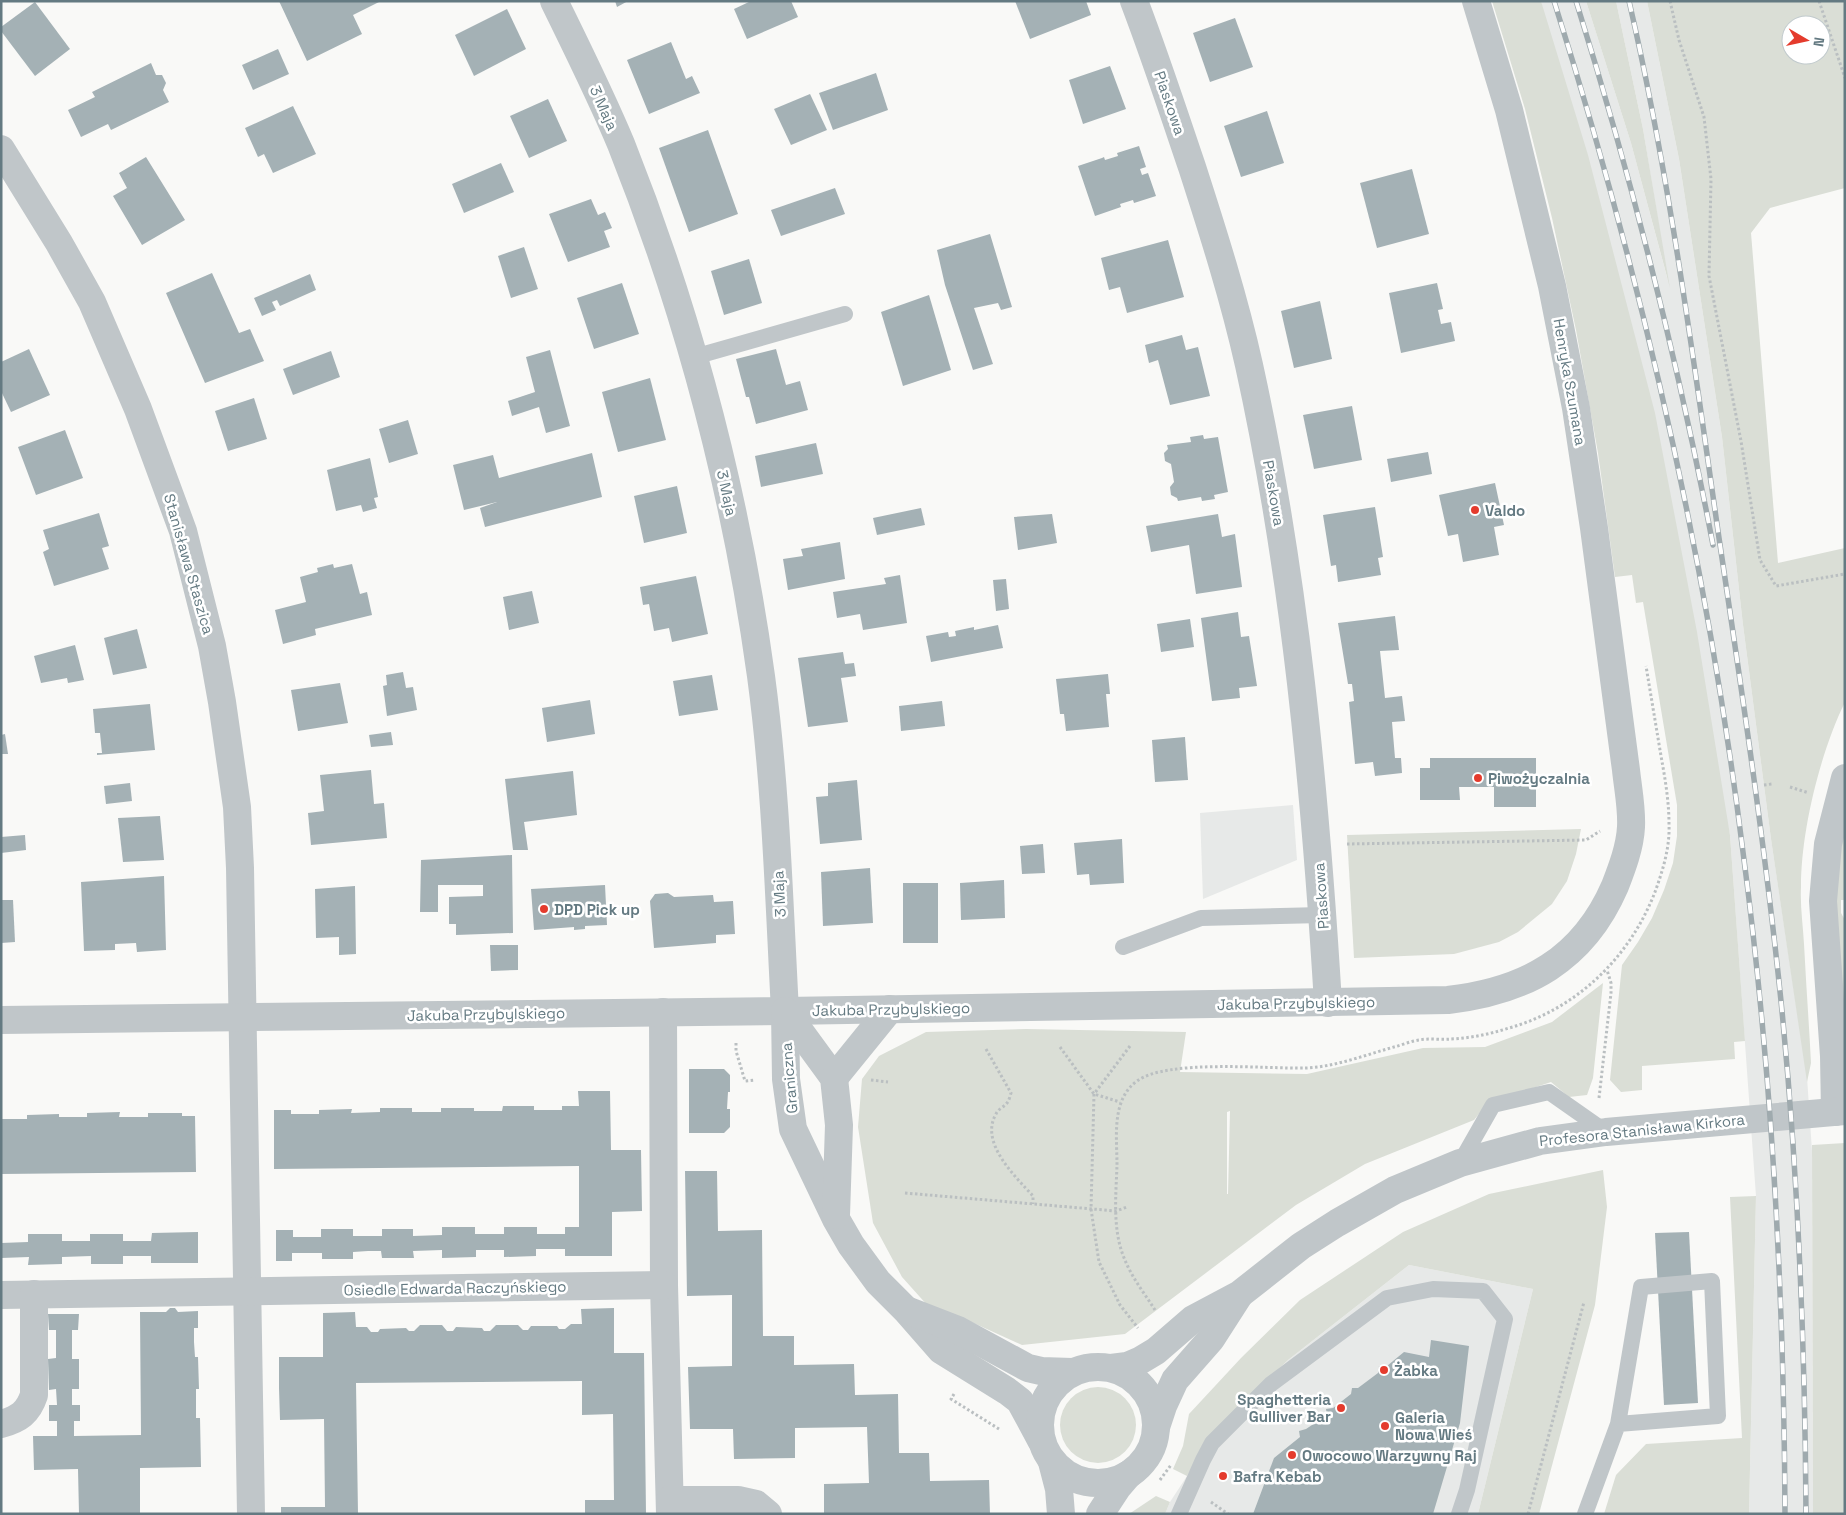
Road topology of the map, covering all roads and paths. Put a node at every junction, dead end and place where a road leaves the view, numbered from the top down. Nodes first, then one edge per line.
1 (554, 1) edge
2 (1134, 1) edge
3 (1476, 1) edge
4 (1670, 1) edge
5 (1819, 1) edge
6 (1845, 78) edge
7 (1, 149) edge
8 (845, 314) dead end
9 (694, 357) junction
10 (1845, 574) edge
11 (1626, 770) joint
12 (1845, 778) edge
13 (1772, 784) dead end
14 (1764, 785) dead end
15 (1790, 787) dead end
16 (1814, 795) dead end
17 (1602, 829) dead end
18 (1337, 844) dead end
19 (1322, 915) junction
20 (1123, 946) dead end
21 (1607, 970) dead end
22 (1328, 1003) junction
23 (890, 1009) junction
24 (785, 1011) junction
25 (663, 1012) junction
26 (242, 1017) junction
27 (1, 1020) edge
28 (1419, 1040) dead end
29 (1130, 1046) dead end
30 (1060, 1047) dead end
31 (986, 1049) dead end
32 (834, 1078) junction
33 (1094, 1094) junction
34 (1120, 1102) junction
35 (1599, 1102) dead end
36 (1840, 1111) edge
37 (1606, 1132) junction
38 (1460, 1163) junction
39 (904, 1193) dead end
40 (1033, 1204) junction
41 (1127, 1207) dead end
42 (1091, 1209) junction
43 (1116, 1211) junction
44 (836, 1218) junction
45 (664, 1285) junction
46 (246, 1291) junction
47 (34, 1294) junction
48 (1240, 1294) junction
49 (1, 1295) edge
50 (1584, 1302) dead end
51 (906, 1310) junction
52 (1168, 1326) junction
53 (1143, 1334) dead end
54 (969, 1367) junction
55 (1111, 1368) junction
56 (1072, 1372) junction
57 (1, 1424) edge
58 (1618, 1424) junction
59 (1156, 1427) junction
60 (1000, 1429) dead end
61 (1047, 1451) junction
62 (1129, 1474) junction
63 (670, 1507) edge
64 (251, 1514) edge
65 (768, 1514) edge
66 (1061, 1514) edge
67 (1100, 1514) edge
68 (1179, 1514) edge
69 (1459, 1514) edge
70 (1528, 1514) edge
71 (1585, 1514) edge

1 - 9 street, 3 Maja
2 - 19 street, Piaskowa
3 - 11 street, Henryka Szumana
4 - 10 path
5 - 6 path
7 - 26 street, Stanisława Staszica
8 - 9 lane
9 - 24 street, 3 Maja
11 - 22 street, Jakuba Przybylskiego
12 - 36 street
13 - 14 path
15 - 16 path
17 - 18 path
19 - 20 lane
19 - 22 street, Piaskowa
21 - 35 path
22 - 23 street, Jakuba Przybylskiego
23 - 24 street, Jakuba Przybylskiego
23 - 32 street
24 - 25 street, Jakuba Przybylskiego
24 - 32 street, Graniczna
24 - 44 street, Graniczna
25 - 26 street, Jakuba Przybylskiego
25 - 45 street
26 - 27 street, Jakuba Przybylskiego
26 - 46 street
28 - 34 path
29 - 33 path
30 - 33 path
31 - 40 path
32 - 44 street
33 - 34 path
33 - 42 path
34 - 43 path
36 - 37 street, Profesora Stanisława Kirkora
37 - 38 street, Profesora Stanisława Kirkora
37 - 38 lane
38 - 48 street, Profesora Stanisława Kirkora
39 - 40 path
40 - 42 path
41 - 43 path
42 - 43 path
42 - 53 path
43 - 52 path
44 - 51 street, Graniczna
45 - 46 street, Osiedle Edwarda Raczyńskiego
45 - 63 street
46 - 47 street, Osiedle Edwarda Raczyńskiego
46 - 64 street
47 - 49 street, Osiedle Edwarda Raczyńskiego
47 - 57 street
48 - 52 street, Profesora Stanisława Kirkora
48 - 59 street, Profesora Stanisława Kirkora
50 - 70 path
51 - 54 street, Graniczna
51 - 56 street, Graniczna
52 - 55 street, Profesora Stanisława Kirkora
54 - 60 path
54 - 61 street, Graniczna
55 - 56 street
55 - 59 street
56 - 61 street
58 - 58 lane
58 - 71 lane
59 - 62 street
61 - 62 street
61 - 66 street, Graniczna
62 - 67 street
63 - 65 street
68 - 69 lane

